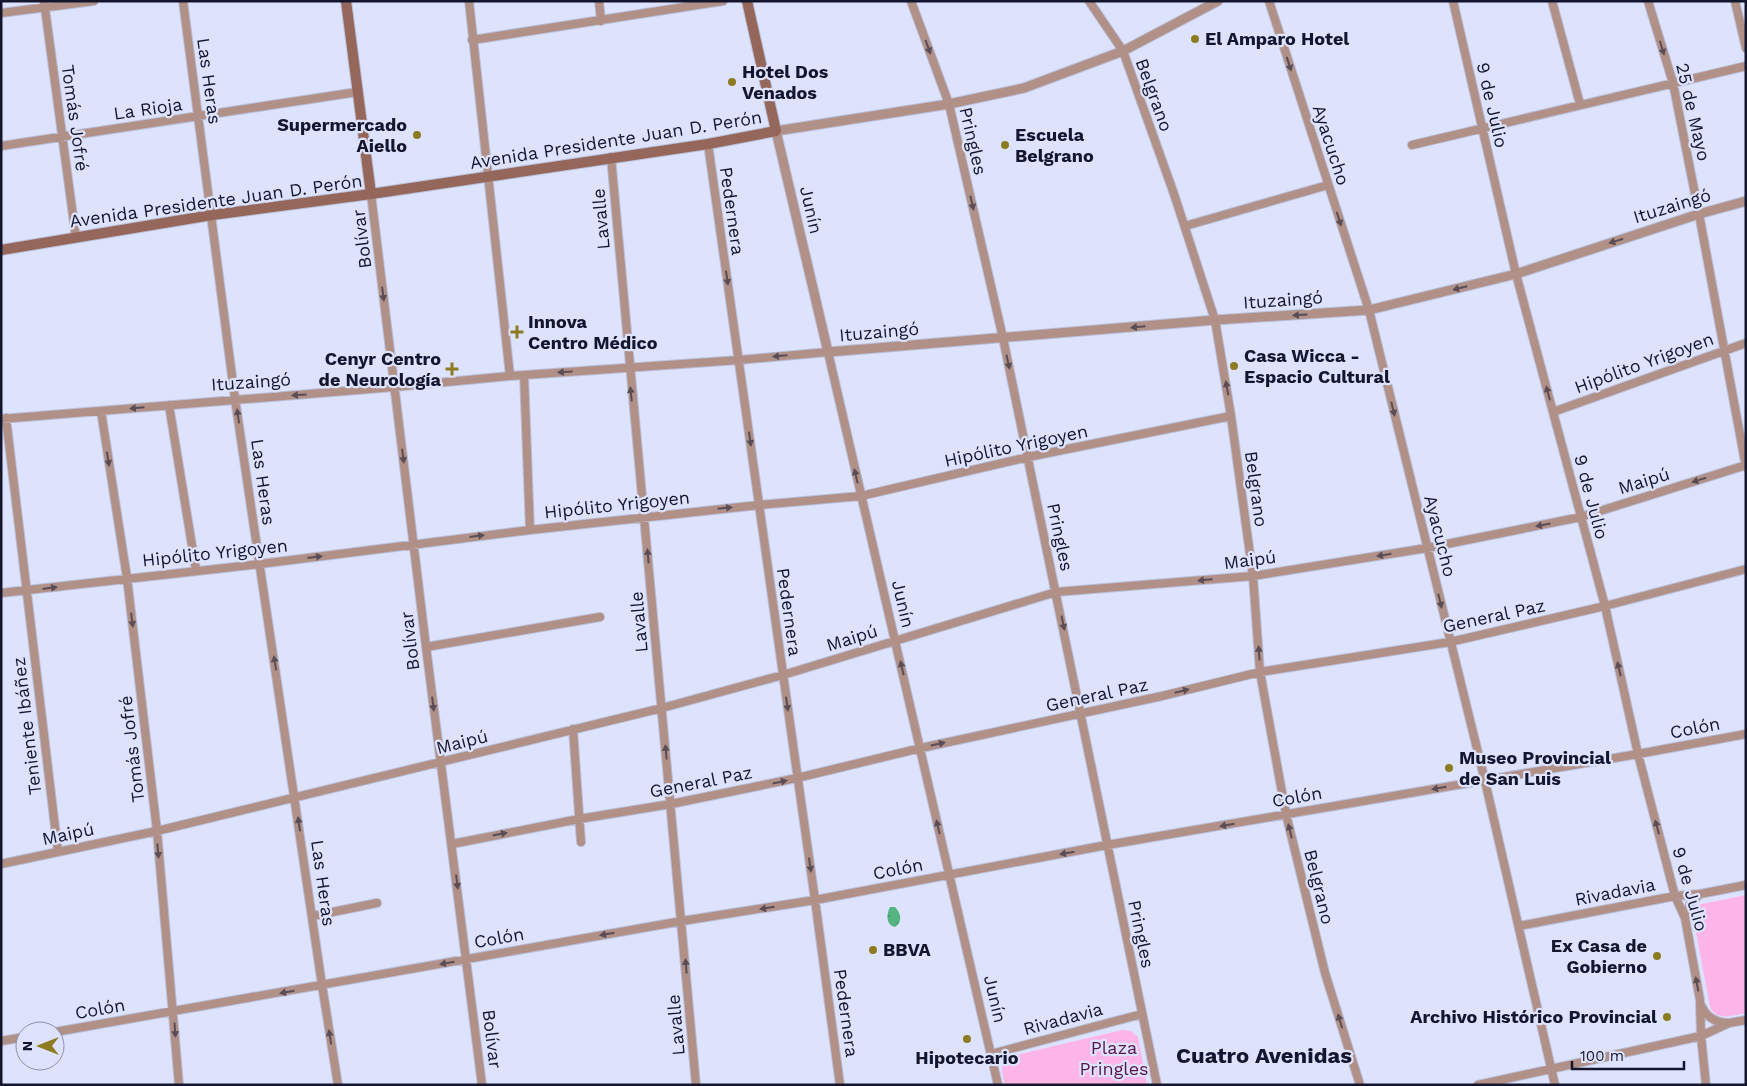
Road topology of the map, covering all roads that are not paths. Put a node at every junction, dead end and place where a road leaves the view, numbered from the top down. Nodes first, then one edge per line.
1 (94, 1) edge
2 (183, 1) edge
3 (346, 1) edge
4 (469, 1) edge
5 (599, 1) edge
6 (724, 1) edge
7 (748, 1) edge
8 (911, 1) edge
9 (1090, 1) edge
10 (1218, 1) edge
11 (1269, 1) edge
12 (1453, 1) edge
13 (1552, 1) edge
14 (1648, 1) edge
15 (1735, 1) edge
16 (44, 4) edge
17 (1, 13) edge
18 (601, 21) junction
19 (472, 40) junction
20 (1746, 48) edge
21 (1122, 51) junction
22 (1746, 66) edge
23 (1672, 83) junction
24 (357, 92) junction
25 (949, 104) junction
26 (1580, 104) junction
27 (198, 117) junction
28 (1482, 128) junction
29 (776, 131) junction
30 (62, 136) junction
31 (708, 144) junction
32 (1412, 145) dead end
33 (1, 146) edge
34 (611, 157) junction
35 (487, 176) junction
36 (1328, 185) junction
37 (371, 194) junction
38 (1746, 201) edge
39 (1699, 214) junction
40 (212, 215) junction
41 (1185, 226) junction
42 (76, 238) junction
43 (1, 250) edge
44 (1516, 274) junction
45 (1368, 310) junction
46 (1215, 320) junction
47 (1003, 338) junction
48 (1746, 343) edge
49 (1724, 351) junction
50 (828, 352) junction
51 (739, 360) junction
52 (628, 367) junction
53 (524, 375) junction
54 (510, 376) junction
55 (394, 388) junction
56 (235, 399) junction
57 (169, 405) junction
58 (101, 411) junction
59 (1553, 412) junction
60 (1231, 416) junction
61 (3, 418) edge
62 (1028, 457) junction
63 (1746, 466) edge
64 (861, 496) junction
65 (759, 504) junction
66 (644, 517) junction
67 (1581, 517) junction
68 (530, 530) junction
69 (414, 544) junction
70 (1427, 548) junction
71 (260, 564) junction
72 (1746, 569) edge
73 (196, 570) junction
74 (1253, 576) junction
75 (127, 578) junction
76 (26, 590) junction
77 (1056, 592) junction
78 (1, 593) edge
79 (1605, 606) junction
80 (600, 617) dead end
81 (895, 641) junction
82 (1450, 642) junction
83 (426, 647) junction
84 (1260, 672) junction
85 (783, 675) junction
86 (662, 708) junction
87 (1082, 714) junction
88 (573, 729) junction
89 (1746, 734) edge
90 (921, 748) junction
91 (1638, 754) junction
92 (440, 763) junction
93 (797, 778) junction
94 (1485, 781) junction
95 (295, 797) junction
96 (671, 804) junction
97 (1286, 814) junction
98 (579, 818) junction
99 (156, 831) junction
100 (581, 842) dead end
101 (452, 844) junction
102 (1107, 845) junction
103 (58, 852) junction
104 (1, 864) edge
105 (949, 874) junction
106 (1746, 885) edge
107 (1700, 894) junction
108 (1675, 896) junction
109 (815, 900) junction
110 (376, 903) dead end
111 (312, 916) junction
112 (1685, 918) junction
113 (682, 921) junction
114 (1519, 926) junction
115 (466, 959) junction
116 (322, 986) junction
117 (1700, 1000) junction
118 (173, 1011) junction
119 (1142, 1014) junction
120 (1746, 1020) edge
121 (1729, 1023) junction
122 (65, 1030) edge
123 (1701, 1036) junction
124 (15, 1039) edge
125 (1, 1041) edge
126 (991, 1054) junction
127 (1552, 1069) junction
128 (179, 1085) edge
129 (338, 1085) edge
130 (482, 1085) edge
131 (696, 1085) edge
132 (840, 1085) edge
133 (998, 1085) edge
134 (1157, 1085) edge
135 (1360, 1085) edge
136 (1478, 1085) edge
137 (1554, 1085) edge
138 (1706, 1085) edge

1 - 16 street
2 - 27 street, Las Heras
3 - 24 main road
4 - 19 street
5 - 18 street
6 - 18 street
7 - 29 main road
8 -> 25 street, Pringles
9 - 21 street, Belgrano
10 - 21 street, Avenida Presidente Juan D. Perón
11 -> 36 street, Ayacucho
12 - 28 street, 9 de Julio
13 - 26 street
14 -> 23 street, 25 de Mayo
15 - 20 street
16 - 17 street
16 - 30 street, Tomás Jofré
18 - 19 street
19 - 35 street
21 - 25 street, Avenida Presidente Juan D. Perón
21 - 41 street, Belgrano
22 - 23 street
23 - 26 street
23 - 39 street, 25 de Mayo
24 - 27 street, La Rioja
24 - 37 main road
25 - 29 street, Avenida Presidente Juan D. Perón
25 -> 47 street, Pringles
26 - 28 street
27 - 30 street, La Rioja
27 - 40 street, Las Heras
28 - 32 street
28 - 44 street, 9 de Julio
29 - 31 main road, Avenida Presidente Juan D. Perón
29 - 50 street, Junín
30 - 33 street, La Rioja
30 - 42 street, Tomás Jofré
31 - 34 main road, Avenida Presidente Juan D. Perón
31 -> 51 street, Pedernera
34 - 35 main road, Avenida Presidente Juan D. Perón
34 - 52 street, Lavalle
35 - 37 main road, Avenida Presidente Juan D. Perón
35 - 54 street
36 - 41 street
36 -> 45 street, Ayacucho
37 - 40 main road, Avenida Presidente Juan D. Perón
37 -> 55 street, Bolívar
38 - 39 street, Ituzaingó
39 -> 44 street, Ituzaingó
39 - 49 street, 25 de Mayo
40 - 42 main road, Avenida Presidente Juan D. Perón
40 - 56 street, Las Heras
41 - 46 street, Belgrano
42 - 43 main road, Avenida Presidente Juan D. Perón
44 -> 45 street, Ituzaingó
59 -> 44 street, 9 de Julio
45 -> 46 street, Ituzaingó
45 -> 70 street, Ayacucho
46 -> 47 street, Ituzaingó
60 -> 46 street, Belgrano
47 - 50 street, Ituzaingó
47 -> 62 street, Pringles
48 - 49 street, Hipólito Yrigoyen
49 - 59 street, Hipólito Yrigoyen
49 - 63 street, 25 de Mayo
50 -> 51 street, Ituzaingó
64 -> 50 street, Junín
51 - 52 street, Ituzaingó
51 -> 65 street, Pedernera
52 -> 53 street, Ituzaingó
66 -> 52 street, Lavalle
53 - 54 street, Ituzaingó
53 - 68 street
54 - 55 street, Ituzaingó
55 -> 56 street, Ituzaingó
55 -> 69 street, Bolívar
56 - 57 street, Ituzaingó
71 -> 56 street, Las Heras
57 -> 58 street, Ituzaingó
57 - 73 street
58 - 61 street, Ituzaingó
58 -> 75 street, Tomás Jofré
59 - 67 street, 9 de Julio
60 - 62 street, Hipólito Yrigoyen
60 - 74 street, Belgrano
61 - 76 street, Teniente Ibáñez
62 - 64 street, Hipólito Yrigoyen
62 - 77 street, Pringles
63 -> 67 street, Maipú
64 - 65 street, Hipólito Yrigoyen
64 - 81 street, Junín
66 -> 65 street, Hipólito Yrigoyen
65 - 85 street, Pedernera
66 - 68 street, Hipólito Yrigoyen
86 -> 66 street, Lavalle
67 -> 70 street, Maipú
67 - 79 street, 9 de Julio
69 -> 68 street, Hipólito Yrigoyen
71 -> 69 street, Hipólito Yrigoyen
69 - 83 street, Bolívar
70 -> 74 street, Maipú
70 -> 82 street, Ayacucho
71 - 73 street, Hipólito Yrigoyen
95 -> 71 street, Las Heras
72 - 79 street, General Paz
73 - 75 street, Hipólito Yrigoyen
74 -> 77 street, Maipú
84 -> 74 street, Belgrano
76 -> 75 street, Hipólito Yrigoyen
75 -> 99 street, Tomás Jofré
76 - 78 street, Hipólito Yrigoyen
76 - 103 street, Teniente Ibáñez
77 - 81 street, Maipú
77 -> 87 street, Pringles
79 - 82 street, General Paz
91 -> 79 street, 9 de Julio
80 - 83 street
81 - 85 street, Maipú
90 -> 81 street, Junín
82 - 84 street, General Paz
82 - 94 street, Ayacucho
83 -> 92 street, Bolívar
87 -> 84 street, General Paz
84 - 97 street, Belgrano
85 - 86 street, Maipú
85 -> 93 street, Pedernera
86 - 88 street, Maipú
96 -> 86 street, Lavalle
90 -> 87 street, General Paz
87 - 102 street, Pringles
88 - 92 street, Maipú
88 - 98 street
89 - 91 street, Colón
90 - 93 street, General Paz
105 -> 90 street, Junín
91 - 94 street, Colón
108 -> 91 street, 9 de Julio
92 - 95 street, Maipú
92 - 101 street, Bolívar
96 -> 93 street, General Paz
93 -> 109 street, Pedernera
94 -> 97 street, Colón
94 - 114 street, Ayacucho
95 - 99 street, Maipú
111 -> 95 street, Las Heras
96 - 98 street, General Paz
96 - 113 street, Lavalle
97 -> 102 street, Colón
135 -> 97 street, Belgrano
98 - 100 street
101 -> 98 street, General Paz
99 - 103 street, Maipú
99 -> 118 street, Tomás Jofré
101 -> 115 street, Bolívar
102 -> 105 street, Colón
102 - 119 street, Pringles
103 - 104 street, Maipú
105 - 109 street, Colón
105 - 126 street, Junín
106 - 107 street, Rivadavia
107 - 108 street, Rivadavia
107 - 112 street
108 - 112 street, 9 de Julio
108 - 114 street, Rivadavia
109 -> 113 street, Colón
109 - 132 street, Pedernera
110 - 111 street
111 - 116 street, Las Heras
117 -> 112 street, 9 de Julio
113 -> 115 street, Colón
131 -> 113 street, Lavalle
114 - 127 street, Ayacucho
115 -> 116 street, Colón
115 - 130 street, Bolívar
116 -> 118 street, Colón
129 -> 116 street, Las Heras
117 - 121 street, 9 de Julio
117 - 123 street, 9 de Julio
118 - 122 street, Colón
118 -> 128 street, Tomás Jofré
119 - 126 street, Rivadavia
119 - 134 street, Pringles
120 - 121 street
121 - 123 street
123 - 127 street
123 - 138 street, 9 de Julio
124 - 125 street
126 - 133 street, Junín
127 - 136 street
127 - 137 street, Ayacucho

